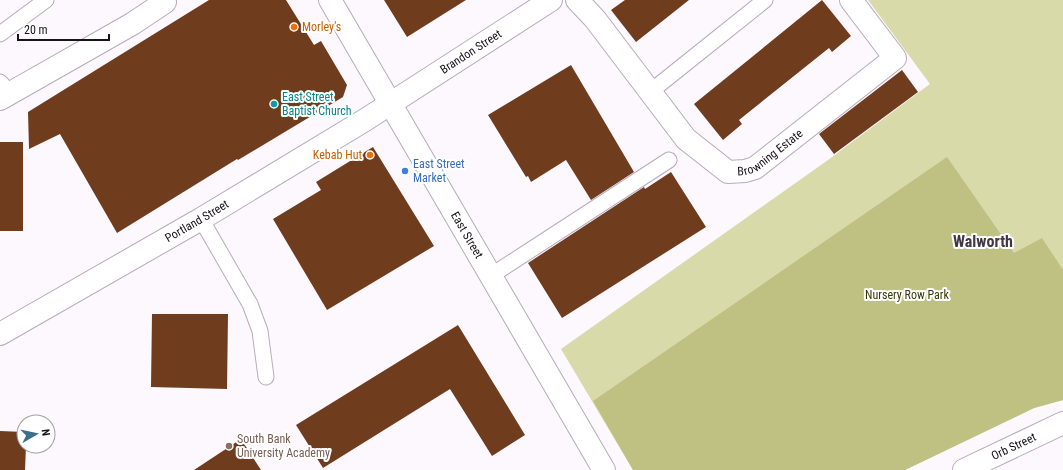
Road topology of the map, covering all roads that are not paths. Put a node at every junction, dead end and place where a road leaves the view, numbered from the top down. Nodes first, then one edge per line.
1 (46, 0) edge
2 (330, 0) edge
3 (551, 0) edge
4 (577, 0) edge
5 (765, 0) edge
6 (851, 0) edge
7 (165, 1) edge
8 (0, 34) edge
9 (3, 91) edge
10 (650, 92) junction
11 (392, 104) junction
12 (669, 160) dead end
13 (201, 219) junction
14 (492, 275) junction
15 (0, 334) edge
16 (266, 377) dead end
17 (1063, 423) edge
18 (604, 470) edge
19 (964, 470) edge

1 - 8 lane
2 - 11 street, East Street
3 - 11 street, Brandon Street
4 - 10 street, Browning Estate
5 - 10 lane
6 - 10 street, Browning Estate
7 - 9 street
11 - 13 street, Portland Street
11 - 14 street, East Street
12 - 14 lane
13 - 15 street, Portland Street
13 - 16 lane
14 - 18 street, East Street
17 - 19 street, Orb Street

